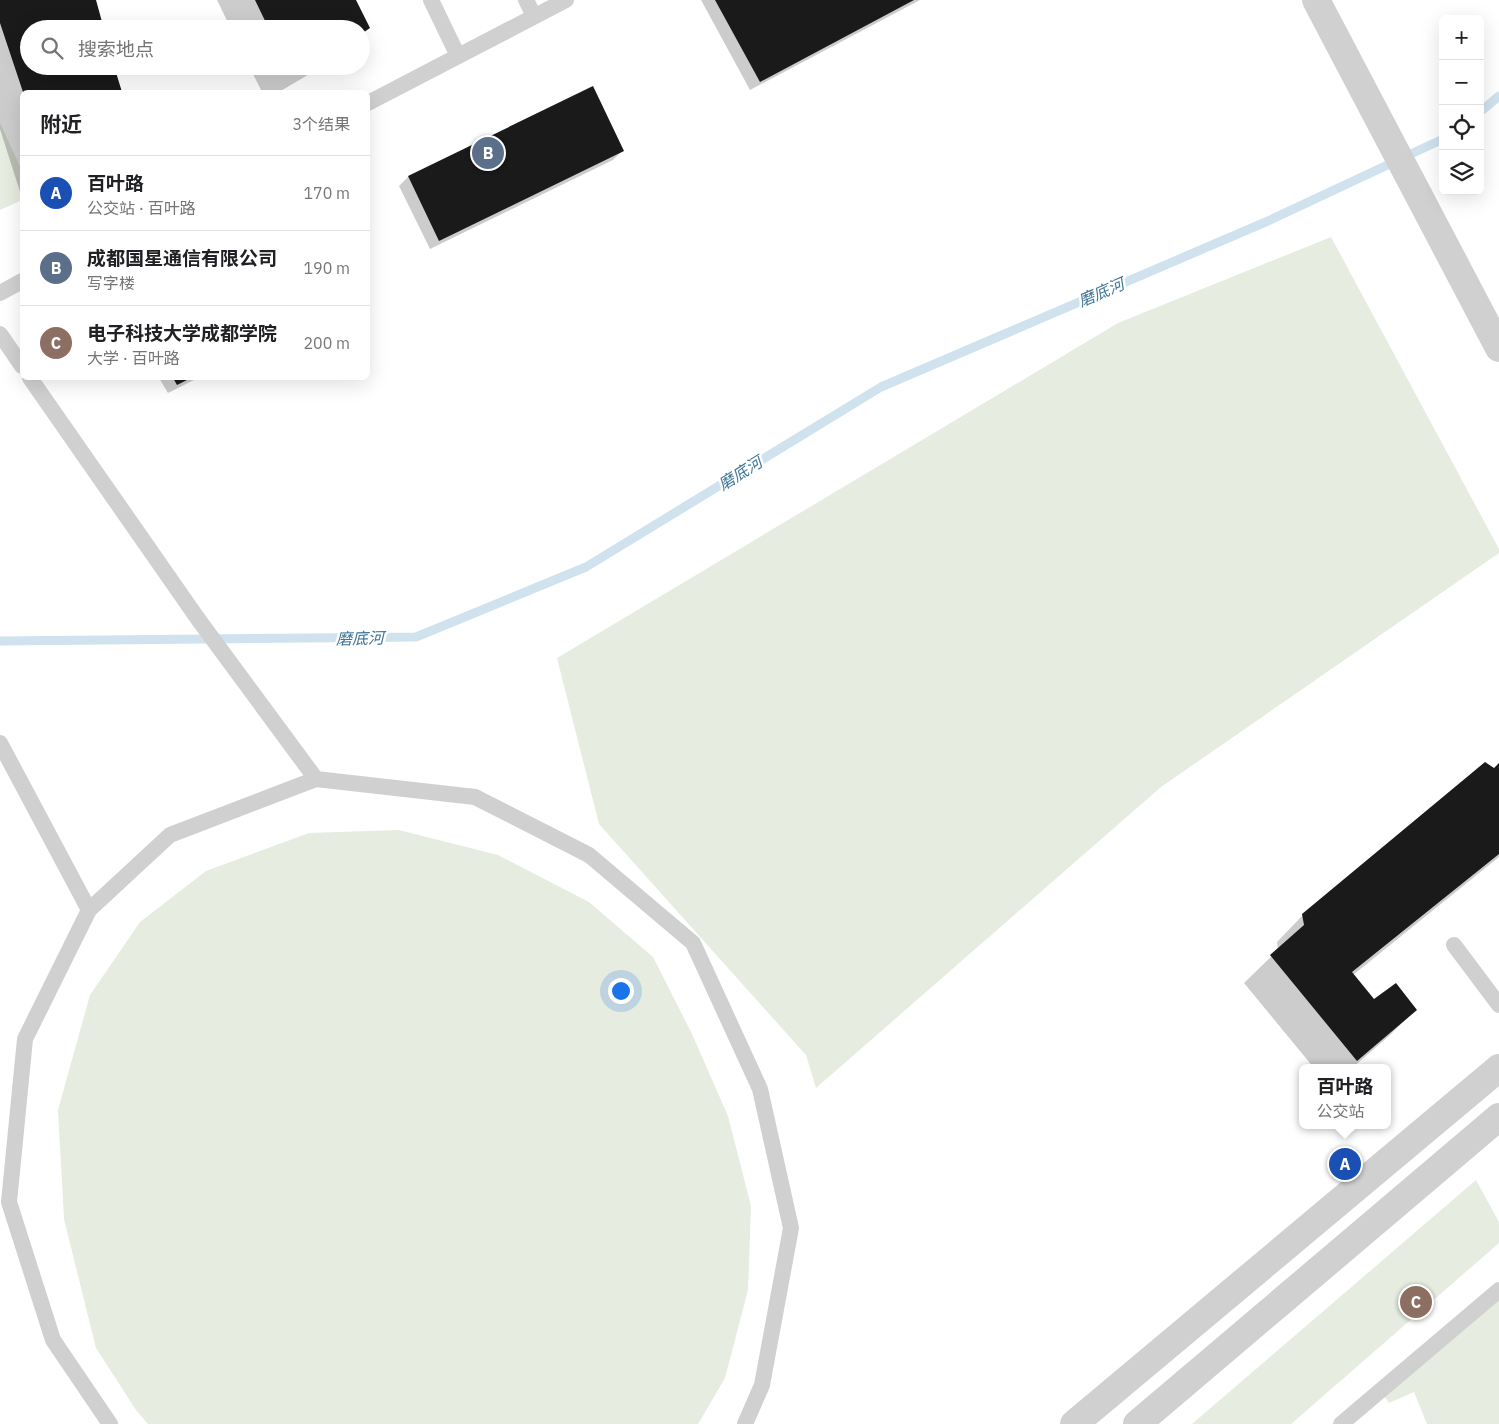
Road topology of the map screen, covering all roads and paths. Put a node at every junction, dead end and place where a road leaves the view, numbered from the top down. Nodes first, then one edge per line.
1 (431, 0) edge
2 (526, 0) edge
3 (566, 0) edge
4 (1316, 0) edge
5 (534, 16) junction
6 (458, 56) junction
7 (370, 102) edge
8 (20, 282) edge
9 (0, 293) edge
10 (0, 334) edge
11 (1499, 348) edge
12 (20, 363) edge
13 (31, 380) edge
14 (0, 743) edge
15 (316, 779) junction
16 (89, 910) junction
17 (1454, 945) dead end
18 (1499, 1005) edge
19 (1499, 1068) edge
20 (1499, 1118) edge
21 (1499, 1290) edge
22 (110, 1424) edge
23 (745, 1424) edge
24 (1074, 1424) edge
25 (1137, 1424) edge
26 (1341, 1424) edge

1 - 6 lane
2 - 5 lane
3 - 5 lane
4 - 11 street
5 - 6 lane
6 - 7 lane
8 - 9 lane
10 - 12 lane
13 - 15 lane
14 - 16 lane
15 - 16 lane
15 - 23 lane
16 - 22 lane
17 - 18 lane
19 - 24 street
20 - 25 street
21 - 26 lane

